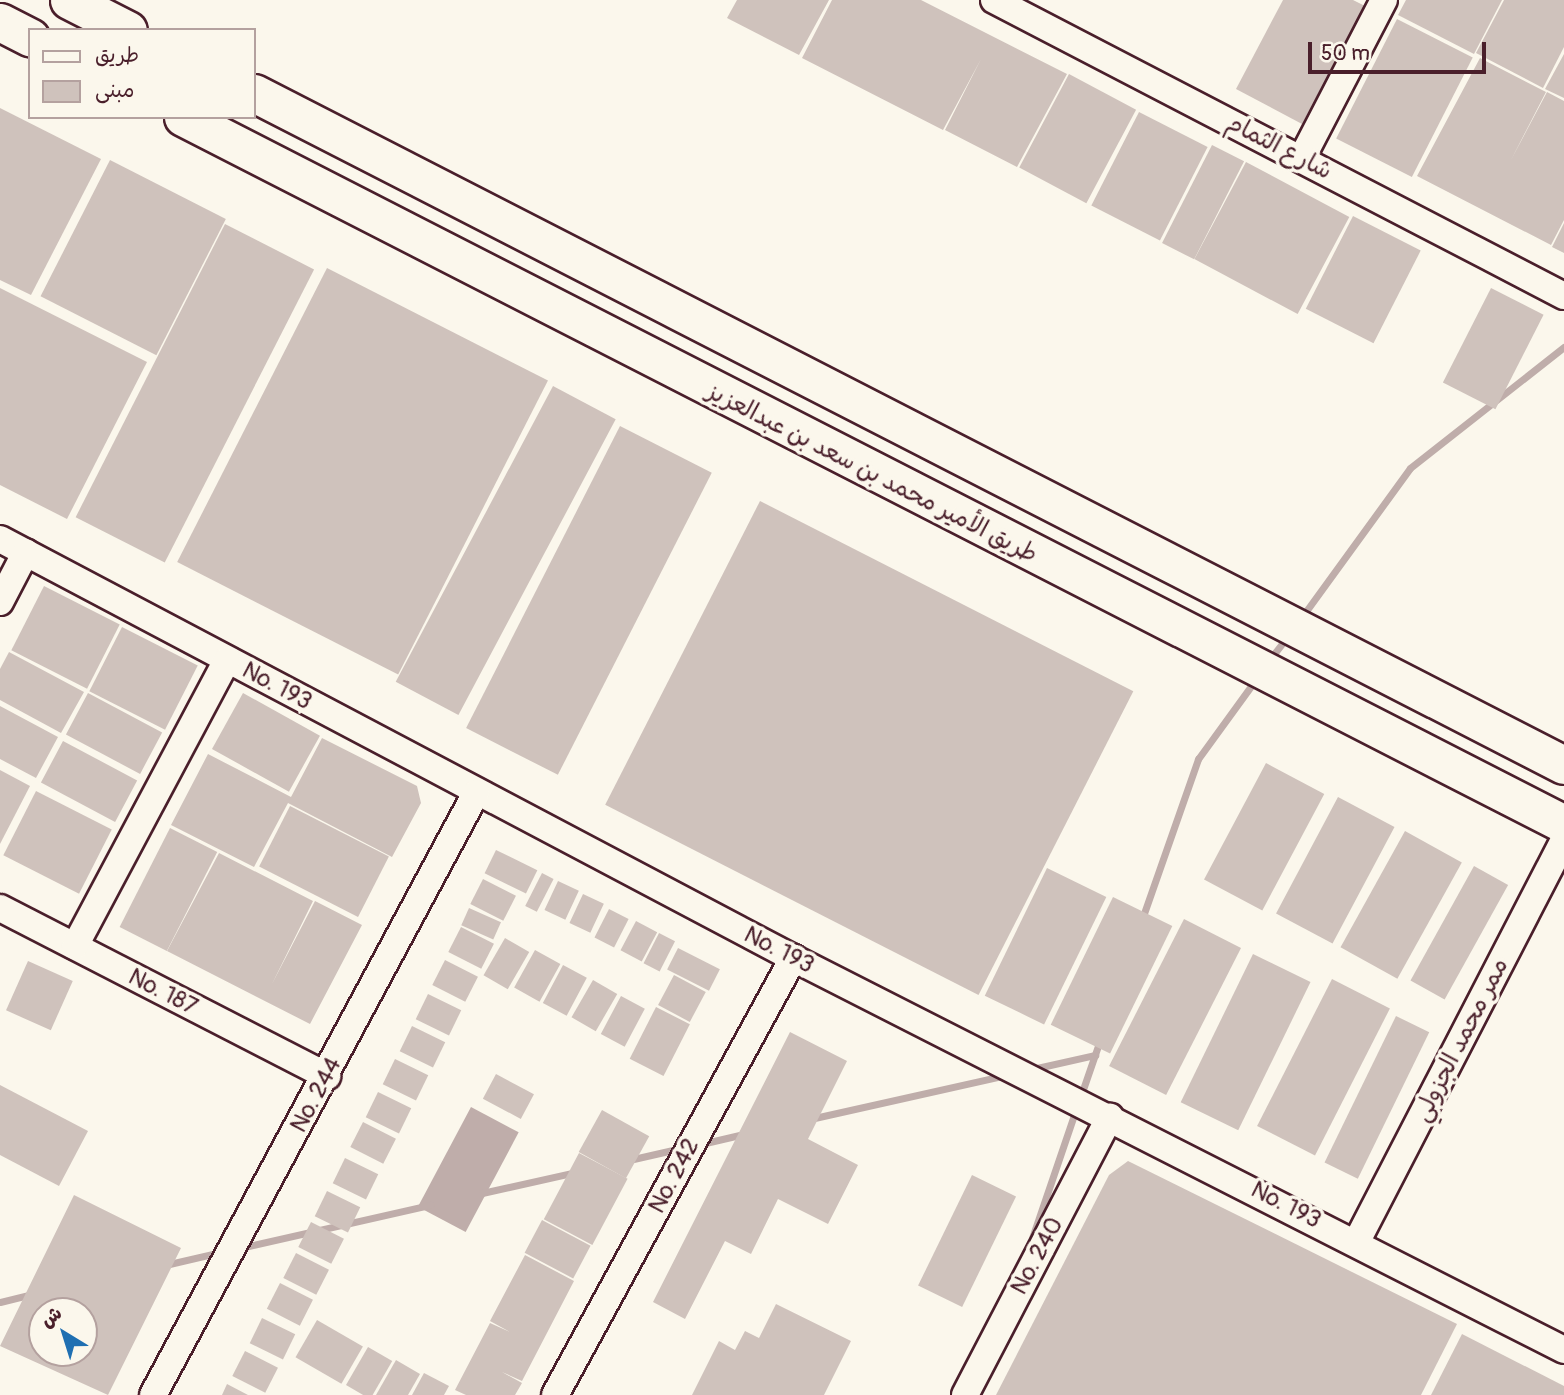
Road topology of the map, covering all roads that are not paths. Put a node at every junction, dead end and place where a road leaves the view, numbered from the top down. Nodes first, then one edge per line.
1 (69, 0) edge
2 (994, 0) edge
3 (1384, 0) edge
4 (0, 22) edge
5 (124, 28) edge
6 (28, 36) edge
7 (256, 94) edge
8 (187, 119) edge
9 (1302, 158) junction
10 (1564, 296) edge
11 (0, 539) edge
12 (26, 552) junction
13 (0, 602) edge
14 (227, 660) junction
15 (1564, 765) edge
16 (476, 793) junction
17 (1564, 824) edge
18 (1564, 840) edge
19 (1, 912) edge
20 (75, 946) junction
21 (793, 958) junction
22 (327, 1076) junction
23 (1110, 1117) junction
24 (1357, 1241) junction
25 (1564, 1350) edge
26 (153, 1395) edge
27 (555, 1395) edge
28 (965, 1395) edge

1 - 5 main road
2 - 9 street, شارع الثمام
3 - 9 street
4 - 6 main road
7 - 15 main road
8 - 17 main road, طريق الأمير محمد بن سعد بن عبدالعزيز
9 - 10 street, شارع الثمام
11 - 12 street, No. 193
12 - 13 street
12 - 14 street, No. 193
14 - 16 street, No. 193
14 - 20 street
16 - 21 street, No. 193
16 - 22 street, No. 244
18 - 24 street, ممر محمد الجزولي
19 - 20 street, No. 187
20 - 22 street, No. 187
21 - 23 street, No. 193
21 - 27 street, No. 242
22 - 26 street, No. 244
23 - 24 street, No. 193
23 - 28 street, No. 240
24 - 25 street, No. 193

